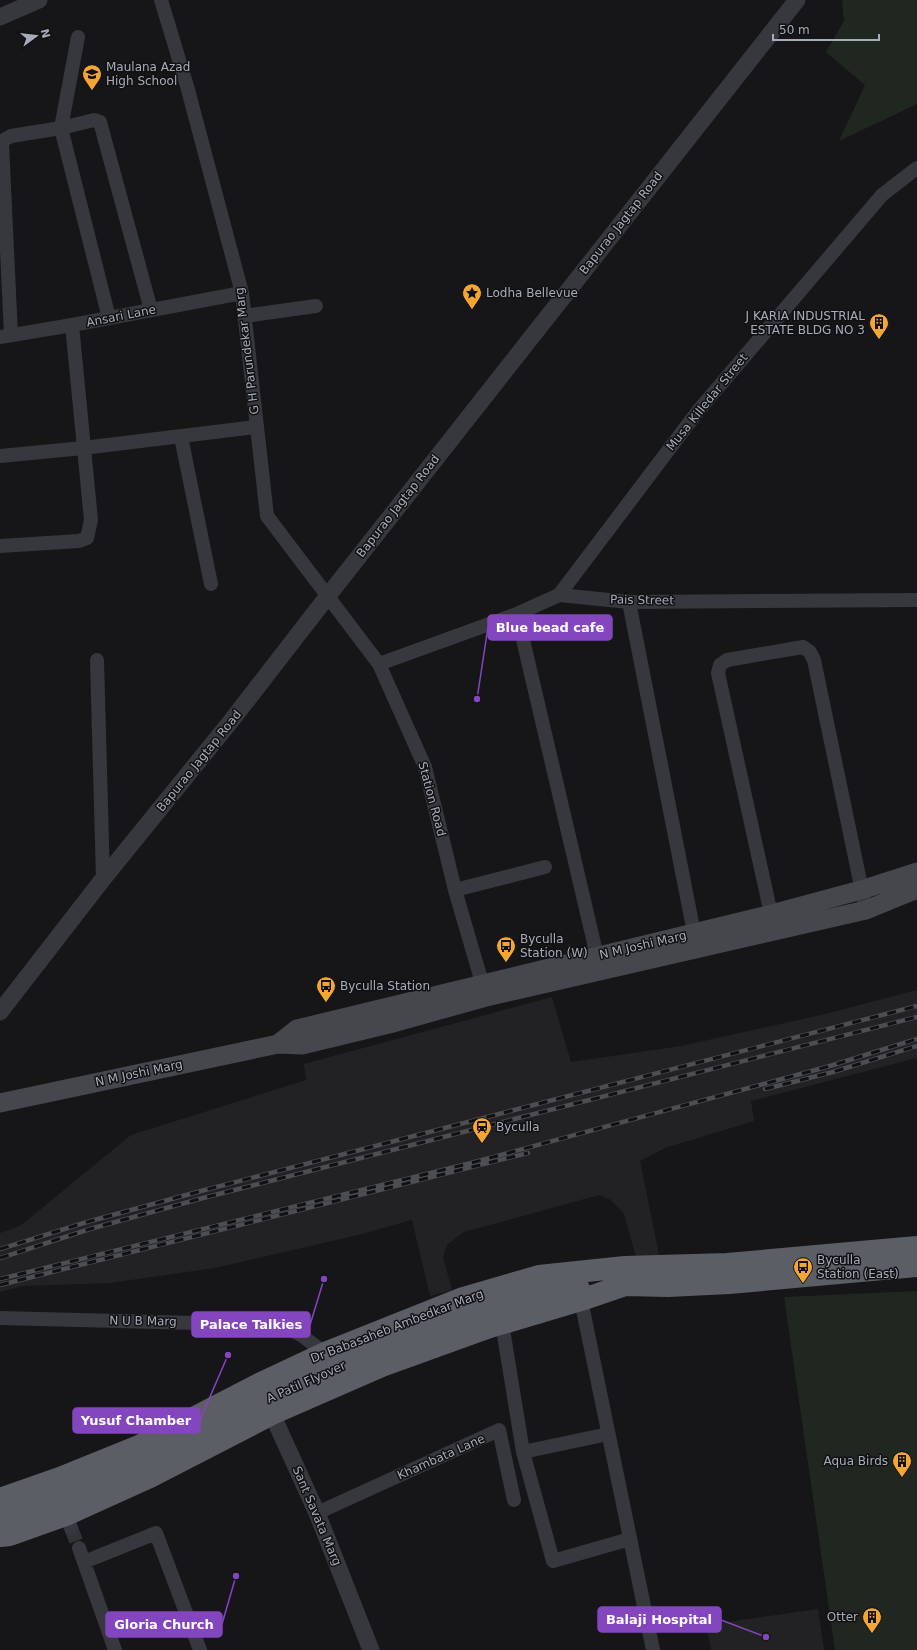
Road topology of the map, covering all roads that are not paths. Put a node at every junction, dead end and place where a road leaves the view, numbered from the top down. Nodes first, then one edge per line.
1 (39, 0) edge
2 (161, 0) edge
3 (797, 0) edge
4 (20, 4) edge
5 (0, 6) edge
6 (0, 17) edge
7 (78, 37) dead end
8 (61, 128) junction
9 (917, 168) edge
10 (242, 294) junction
11 (316, 306) dead end
12 (150, 310) junction
13 (244, 316) junction
14 (109, 318) junction
15 (72, 325) junction
16 (6, 336) edge
17 (256, 427) junction
18 (181, 437) junction
19 (83, 448) junction
20 (0, 456) edge
21 (0, 546) edge
22 (211, 584) dead end
23 (559, 595) junction
24 (327, 597) junction
25 (917, 600) edge
26 (629, 602) junction
27 (517, 614) junction
28 (97, 660) dead end
29 (379, 664) junction
30 (545, 867) dead end
31 (917, 872) edge
32 (104, 879) junction
33 (917, 889) edge
34 (455, 890) junction
35 (861, 890) junction
36 (866, 910) junction
37 (771, 914) junction
38 (802, 914) junction
39 (696, 941) junction
40 (597, 956) junction
41 (484, 990) junction
42 (0, 1012) edge
43 (4, 1100) edge
44 (917, 1247) edge
45 (917, 1266) edge
46 (580, 1295) junction
47 (0, 1318) edge
48 (502, 1323) junction
49 (325, 1353) junction
50 (259, 1384) junction
51 (272, 1414) junction
52 (608, 1434) junction
53 (524, 1452) junction
54 (0, 1499) edge
55 (514, 1500) dead end
56 (317, 1512) junction
57 (0, 1518) edge
58 (0, 1536) edge
59 (630, 1540) junction
60 (79, 1548) tunnel mouth
61 (84, 1562) junction
62 (115, 1650) edge
63 (200, 1650) edge
64 (371, 1650) edge
65 (652, 1650) edge

1 - 4 street
2 - 10 street, G H Parundekar Marg
3 - 24 street, Bapurao Jagtap Road
4 - 5 street
4 - 6 street
7 - 8 street
8 - 12 street
8 - 14 street
8 - 16 street
9 - 23 street, Musa Killedar Street
10 - 12 street, Ansari Lane
10 - 13 street, G H Parundekar Marg
11 - 13 street
12 - 14 street, Ansari Lane
13 - 17 street, G H Parundekar Marg
14 - 15 street, Ansari Lane
15 - 16 street, Ansari Lane
15 - 19 street
17 - 18 street
17 - 24 street, G H Parundekar Marg
18 - 19 street
18 - 22 street
19 - 20 street
19 - 21 street
23 - 26 street, Pais Street
23 - 27 street
24 - 29 street, Station Road
24 - 32 street, Bapurao Jagtap Road
25 - 26 street, Pais Street
26 - 39 street
27 - 29 street
27 - 40 street
28 - 32 street
29 - 34 street, Station Road
30 - 34 street
31 - 35 main road, N M Joshi Marg
32 - 42 street, Bapurao Jagtap Road
33 - 36 main road, N M Joshi Marg
34 - 41 street, Station Road
35 - 36 street
35 - 37 street
35 - 38 main road, N M Joshi Marg
36 - 38 main road, N M Joshi Marg
37 - 38 main road, N M Joshi Marg
37 - 39 main road, N M Joshi Marg
38 - 39 main road, N M Joshi Marg
39 - 40 main road, N M Joshi Marg
39 - 41 main road, N M Joshi Marg
40 - 41 main road, N M Joshi Marg
41 - 43 main road, N M Joshi Marg
44 - 49 highway, Dr Babasaheb Ambedkar Marg
45 - 46 highway, A Patil Flyover
46 - 48 highway
46 - 52 street
46 - 57 highway, A Patil Flyover, bridge
47 - 49 street, N U B Marg
48 - 51 highway
48 - 53 street
49 - 50 highway, Dr Babasaheb Ambedkar Marg
50 - 51 street, Sant Savata Marg
50 - 54 highway, Dr Babasaheb Ambedkar Marg
51 - 56 street, Sant Savata Marg
51 - 58 highway
52 - 53 street
52 - 59 street
53 - 59 street
55 - 56 street, Khambata Lane
56 - 64 street, Sant Savata Marg
59 - 65 street
60 - 61 street
61 - 62 street
61 - 63 street

